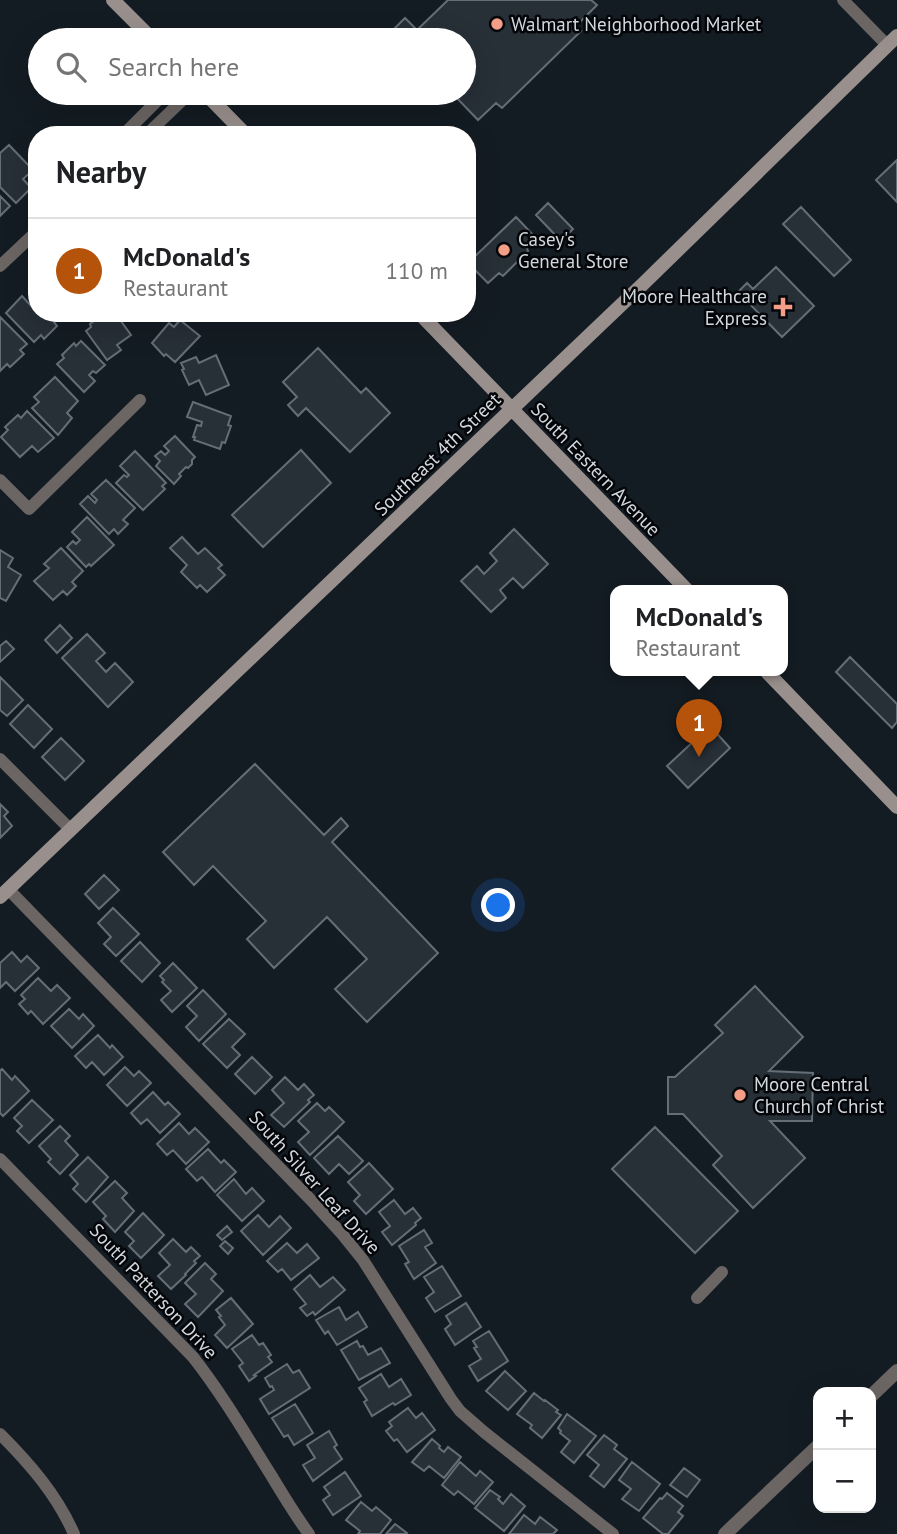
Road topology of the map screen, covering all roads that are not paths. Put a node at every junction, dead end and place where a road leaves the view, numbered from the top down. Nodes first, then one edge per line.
1 (113, 0) edge
2 (843, 0) edge
3 (141, 28) edge
4 (892, 41) edge
5 (153, 105) edge
6 (177, 105) edge
7 (217, 105) edge
8 (131, 126) edge
9 (155, 126) edge
10 (237, 126) edge
11 (28, 240) edge
12 (0, 267) edge
13 (428, 322) edge
14 (140, 400) dead end
15 (512, 409) junction
16 (0, 480) edge
17 (682, 585) edge
18 (771, 676) edge
19 (0, 760) edge
20 (897, 807) edge
21 (71, 830) junction
22 (4, 893) edge
23 (0, 1159) edge
24 (722, 1272) dead end
25 (697, 1298) dead end
26 (897, 1371) edge
27 (876, 1391) edge
28 (0, 1434) edge
29 (814, 1450) edge
30 (74, 1534) edge
31 (309, 1534) edge
32 (612, 1534) edge
33 (725, 1534) edge

1 - 3 main road
2 - 4 street
4 - 15 main road, Southeast 4th Street
5 - 8 street
6 - 9 street
7 - 10 main road
11 - 12 street
13 - 15 main road, South Eastern Avenue
14 - 16 street
15 - 17 main road, South Eastern Avenue
15 - 21 main road, Southeast 4th Street
18 - 20 main road
19 - 21 street
21 - 22 main road, Southeast 4th Street
22 - 32 street, South Silver Leaf Drive
23 - 31 street, South Patterson Drive
24 - 25 street
26 - 27 street
28 - 30 street
29 - 33 street

